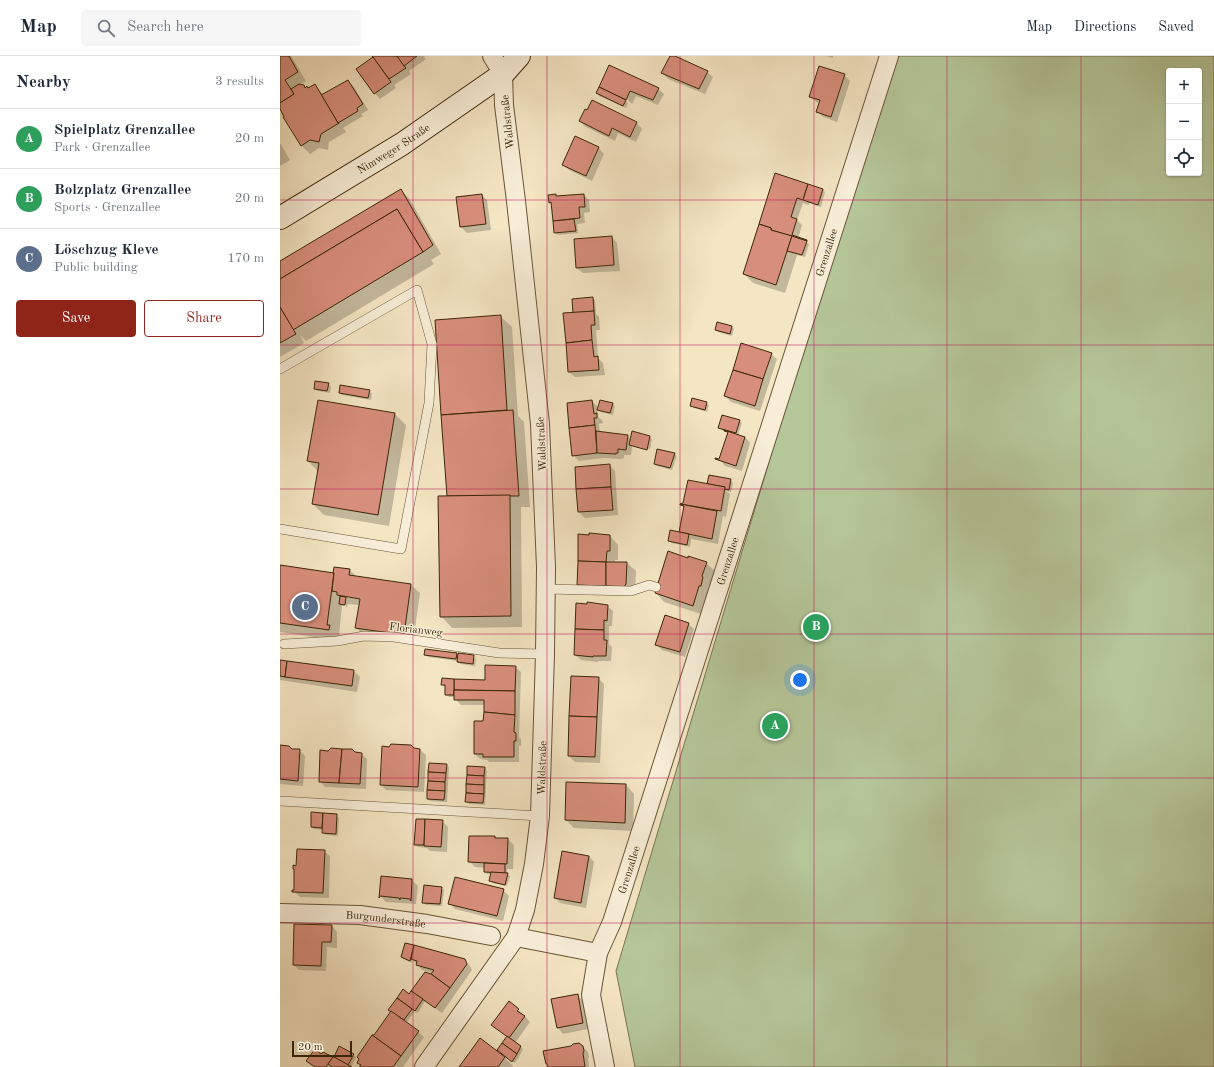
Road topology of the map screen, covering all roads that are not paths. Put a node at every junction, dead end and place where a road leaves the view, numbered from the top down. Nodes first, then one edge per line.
1 (519, 56) edge
2 (889, 56) edge
3 (498, 65) edge
4 (280, 218) edge
5 (280, 369) edge
6 (280, 529) edge
7 (656, 587) dead end
8 (546, 589) junction
9 (284, 644) dead end
10 (545, 654) junction
11 (280, 801) edge
12 (540, 816) junction
13 (280, 913) edge
14 (491, 936) dead end
15 (516, 937) junction
16 (598, 953) junction
17 (424, 1067) edge
18 (605, 1067) edge

1 - 3 main road, Nimweger Straße
2 - 16 street, Grenzallee
3 - 4 main road, Nimweger Straße
3 - 8 street, Waldstraße
5 - 6 lane
7 - 8 lane
8 - 10 street, Waldstraße
9 - 10 lane, Florianweg
10 - 12 street, Waldstraße
11 - 12 lane
12 - 15 street, Waldstraße
13 - 14 street, Burgunderstraße
15 - 16 street
15 - 17 street, Waldstraße
16 - 18 street, Grenzallee

